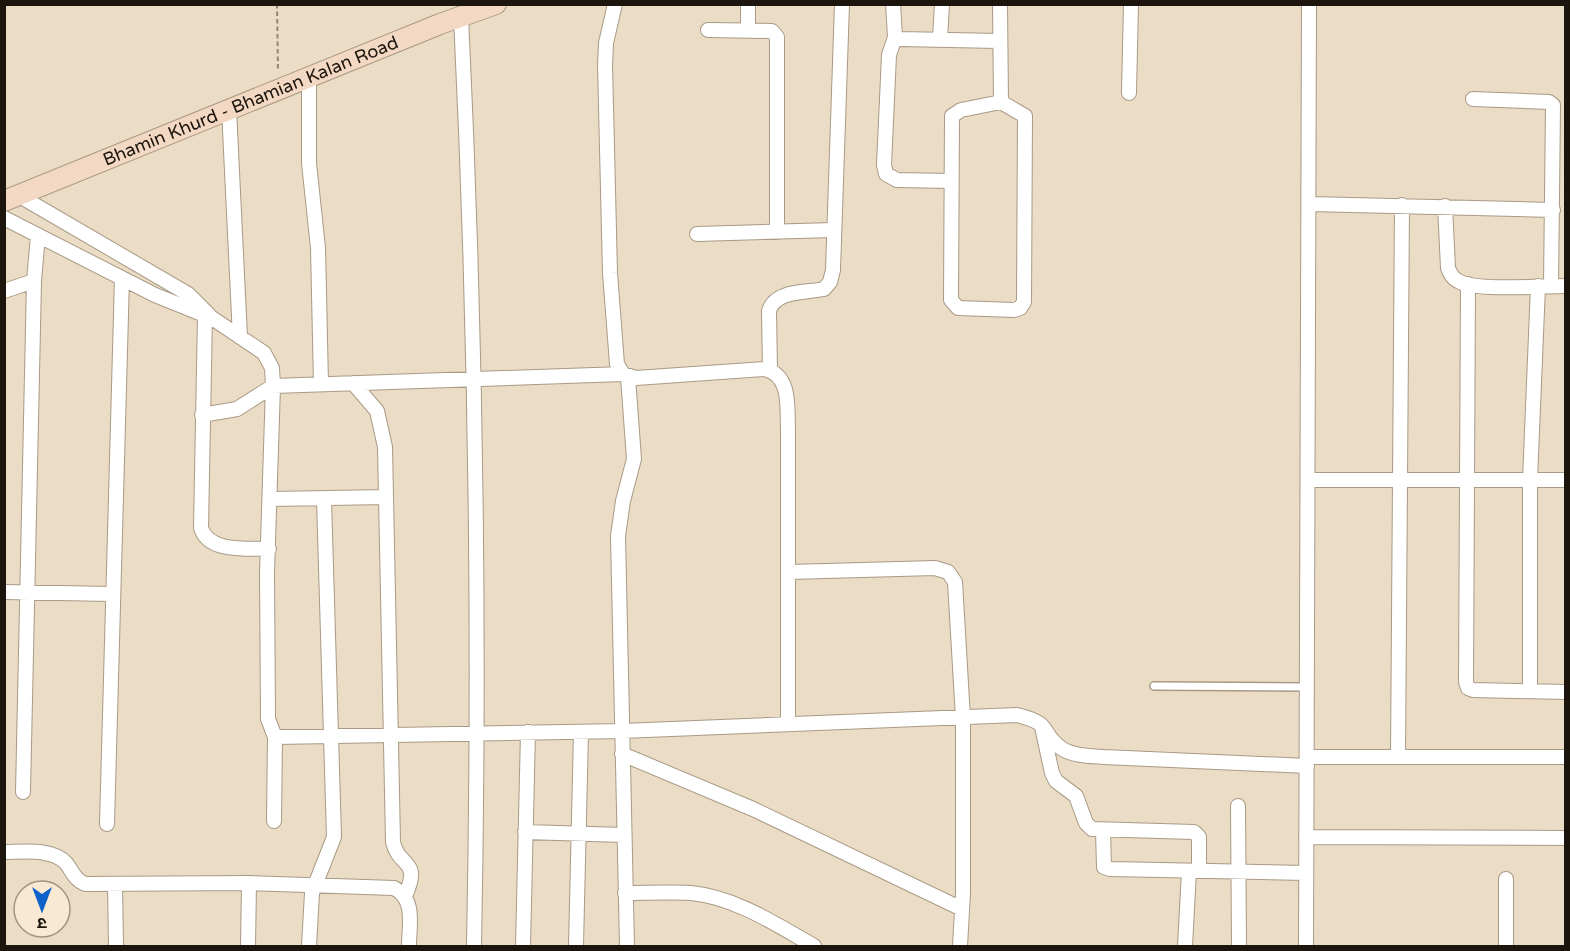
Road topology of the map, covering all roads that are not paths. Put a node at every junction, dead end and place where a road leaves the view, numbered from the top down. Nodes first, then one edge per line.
1 (496, 4) edge
2 (615, 4) edge
3 (748, 4) edge
4 (842, 4) edge
5 (893, 4) edge
6 (942, 4) edge
7 (1000, 4) edge
8 (1131, 4) edge
9 (1309, 4) edge
10 (461, 17) junction
11 (708, 30) dead end
12 (748, 31) junction
13 (895, 37) junction
14 (940, 39) junction
15 (999, 41) junction
16 (309, 77) junction
17 (1129, 93) dead end
18 (1473, 99) dead end
19 (1001, 102) junction
20 (230, 109) junction
21 (951, 181) junction
22 (11, 198) edge
23 (1310, 204) junction
24 (1402, 206) junction
25 (1445, 206) junction
26 (1552, 210) junction
27 (4, 218) edge
28 (834, 230) junction
29 (777, 232) junction
30 (697, 234) dead end
31 (38, 235) junction
32 (122, 278) junction
33 (34, 281) junction
34 (1468, 284) junction
35 (1552, 286) edge
36 (4, 291) edge
37 (208, 317) junction
38 (240, 337) junction
39 (770, 370) junction
40 (625, 375) junction
41 (472, 378) junction
42 (353, 383) junction
43 (321, 384) junction
44 (273, 386) junction
45 (202, 415) junction
46 (1308, 480) junction
47 (1399, 480) junction
48 (1469, 480) junction
49 (1530, 480) junction
50 (1566, 480) edge
51 (387, 497) junction
52 (271, 499) junction
53 (324, 500) junction
54 (269, 549) junction
55 (789, 572) junction
56 (4, 592) edge
57 (29, 592) junction
58 (112, 594) junction
59 (1154, 686) dead end
60 (1307, 687) junction
61 (1530, 691) junction
62 (1566, 692) edge
63 (963, 718) junction
64 (1041, 723) junction
65 (788, 724) junction
66 (622, 731) junction
67 (528, 732) junction
68 (581, 732) junction
69 (478, 733) junction
70 (393, 734) junction
71 (275, 737) junction
72 (333, 737) junction
73 (622, 754) junction
74 (1398, 757) junction
75 (1566, 757) edge
76 (1307, 762) junction
77 (23, 792) dead end
78 (1238, 806) dead end
79 (274, 821) dead end
80 (107, 824) dead end
81 (1103, 831) junction
82 (525, 832) junction
83 (579, 833) junction
84 (624, 835) junction
85 (1306, 837) junction
86 (1566, 838) edge
87 (4, 852) edge
88 (1194, 871) junction
89 (1239, 872) junction
90 (1306, 873) junction
91 (1506, 879) dead end
92 (249, 883) junction
93 (115, 884) junction
94 (315, 884) junction
95 (625, 893) junction
96 (405, 896) junction
97 (962, 909) junction
98 (116, 946) edge
99 (248, 946) edge
100 (309, 946) edge
101 (409, 946) edge
102 (474, 946) edge
103 (523, 946) edge
104 (576, 946) edge
105 (627, 946) edge
106 (814, 946) edge
107 (960, 946) edge
108 (1185, 946) edge
109 (1239, 946) edge
110 (1306, 946) edge
111 (1506, 946) edge

1 - 10 street, Bhamin Khurd - Bhamian Kalan Road
2 - 40 street
3 - 12 street
4 - 28 street
5 - 13 street
6 - 14 street
7 - 15 street
8 - 17 street
9 - 23 street
10 - 16 street, Bhamin Khurd - Bhamian Kalan Road
10 - 41 street
11 - 12 street
12 - 29 street
13 - 14 street
13 - 21 street
14 - 15 street
15 - 19 street
16 - 20 street, Bhamin Khurd - Bhamian Kalan Road
16 - 43 street
18 - 26 street
19 - 21 street
19 - 21 street
20 - 22 street, Bhamin Khurd - Bhamian Kalan Road
20 - 38 street
22 - 37 street
23 - 24 street
23 - 46 street
24 - 25 street
24 - 47 street
25 - 26 street
25 - 34 street
26 - 35 street
27 - 31 street
28 - 29 street
28 - 39 street
29 - 30 street
31 - 32 street
31 - 33 street
32 - 37 street
32 - 58 street
33 - 36 street
33 - 57 street
34 - 35 street
34 - 48 street
35 - 49 street
37 - 38 street
37 - 45 street
38 - 44 street
39 - 40 street
39 - 55 street
40 - 41 street
40 - 66 street
41 - 42 street
41 - 69 street
42 - 43 street
42 - 51 street
43 - 44 street
44 - 45 street
44 - 52 street
45 - 54 street
46 - 47 street
46 - 60 street
47 - 48 street
47 - 74 street
48 - 49 street
48 - 61 street
49 - 50 street
49 - 61 street
51 - 53 street
51 - 70 street
52 - 53 street
52 - 54 street
53 - 72 street
54 - 71 street
55 - 63 street
55 - 65 street
56 - 57 street
57 - 58 street
57 - 77 street
58 - 80 street
59 - 60 lane
60 - 76 street
61 - 62 street
63 - 64 street
63 - 65 street
63 - 97 street
64 - 76 street
64 - 81 street
65 - 66 street
66 - 68 street
66 - 73 street
67 - 68 street
67 - 69 street
67 - 82 street
68 - 83 street
69 - 70 street
69 - 102 street
70 - 72 street
70 - 96 street
71 - 72 street
71 - 79 street
72 - 94 street
73 - 84 street
73 - 97 street
74 - 75 street
74 - 76 street
76 - 85 street
78 - 89 street
81 - 88 street
81 - 88 street
82 - 83 street
82 - 103 street
83 - 84 street
83 - 104 street
84 - 95 street
85 - 86 street
85 - 90 street
87 - 93 street
88 - 89 street
88 - 108 street
89 - 90 street
89 - 109 street
90 - 110 street
91 - 111 street
92 - 93 street
92 - 94 street
92 - 99 street
93 - 98 street
94 - 96 street
94 - 100 street
95 - 105 street
95 - 106 street
96 - 101 street
97 - 107 street

